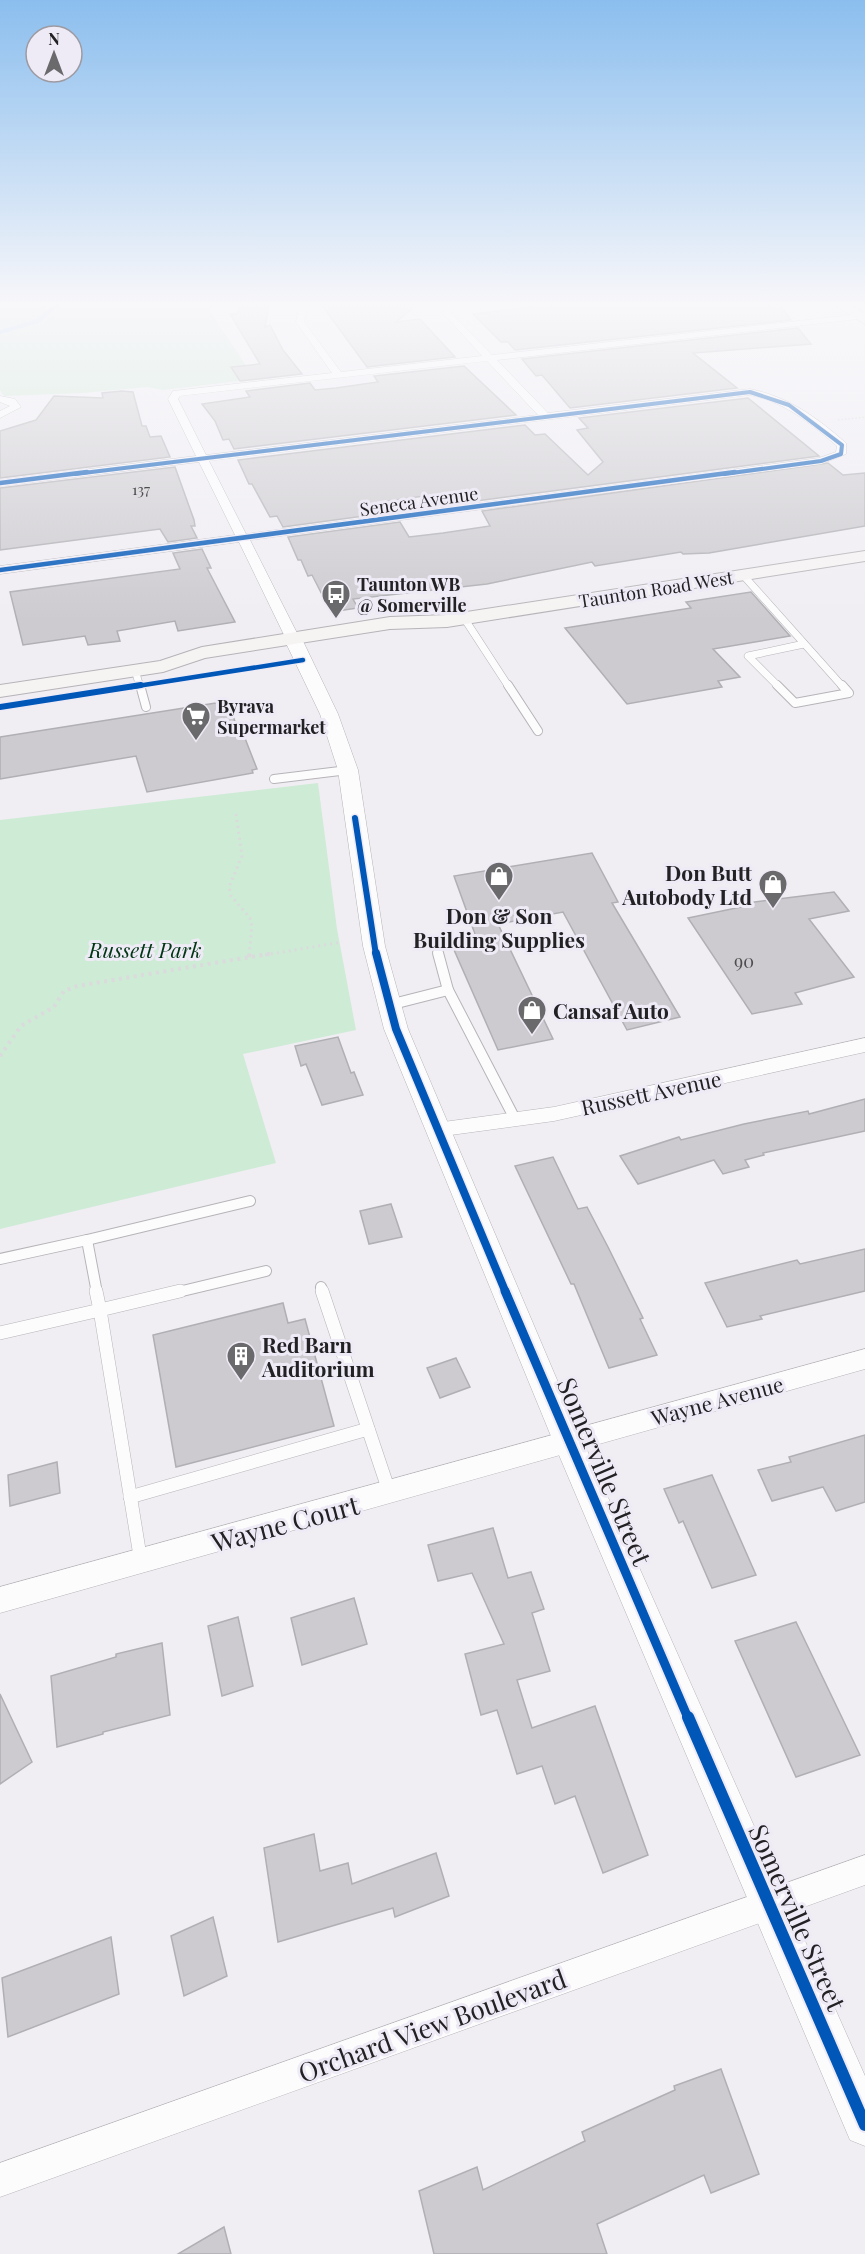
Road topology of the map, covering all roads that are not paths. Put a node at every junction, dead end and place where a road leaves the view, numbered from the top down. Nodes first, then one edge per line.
1 (178, 409) edge
2 (539, 409) edge
3 (610, 409) edge
4 (796, 409) edge
5 (546, 417) junction
6 (204, 459) junction
7 (0, 483) edge
8 (244, 539) junction
9 (865, 556) edge
10 (0, 570) edge
11 (743, 575) junction
12 (455, 619) junction
13 (804, 644) junction
14 (296, 645) junction
15 (135, 670) junction
16 (0, 691) edge
17 (146, 707) dead end
18 (538, 730) dead end
19 (348, 770) junction
20 (274, 779) dead end
21 (438, 952) dead end
22 (448, 990) junction
23 (389, 1005) junction
24 (865, 1045) edge
25 (515, 1119) junction
26 (436, 1130) junction
27 (250, 1201) dead end
28 (87, 1240) junction
29 (0, 1259) edge
30 (266, 1271) dead end
31 (321, 1287) dead end
32 (100, 1310) junction
33 (0, 1333) edge
34 (865, 1359) edge
35 (368, 1429) junction
36 (568, 1440) junction
37 (390, 1494) junction
38 (130, 1497) junction
39 (141, 1562) junction
40 (0, 1600) edge
41 (865, 1870) edge
42 (771, 1904) junction
43 (865, 2125) edge
44 (0, 2180) edge

1 - 6 street, Somerville Street
2 - 5 street
3 - 5 street, Seneca Avenue
4 - 8 street, Seneca Avenue
5 - 6 street
6 - 7 street
6 - 8 street, Somerville Street
8 - 10 street, Seneca Avenue
8 - 14 street, Somerville Street
9 - 11 main road, Taunton Road West
11 - 12 main road, Taunton Road West
11 - 13 lane
12 - 14 main road, Taunton Road West
12 - 18 lane
13 - 13 lane
14 - 15 main road, Taunton Road West
14 - 19 street, Somerville Street
15 - 16 main road, Taunton Road West
15 - 17 lane
19 - 20 lane
19 - 23 street, Somerville Street
21 - 22 lane
22 - 23 lane
22 - 25 lane
23 - 26 street, Somerville Street
24 - 25 street, Russett Avenue
25 - 26 street, Russett Avenue
26 - 36 street, Somerville Street
27 - 28 lane
28 - 29 lane
28 - 32 lane
30 - 32 lane
31 - 35 lane
32 - 33 lane
32 - 38 lane
34 - 36 street, Wayne Avenue
35 - 37 lane
35 - 38 lane
36 - 37 street, Wayne Court
36 - 42 street, Somerville Street
37 - 39 street, Wayne Court
38 - 39 lane
39 - 40 street, Wayne Court
41 - 42 street, Orchard View Boulevard
42 - 43 street, Somerville Street
42 - 44 street, Orchard View Boulevard

